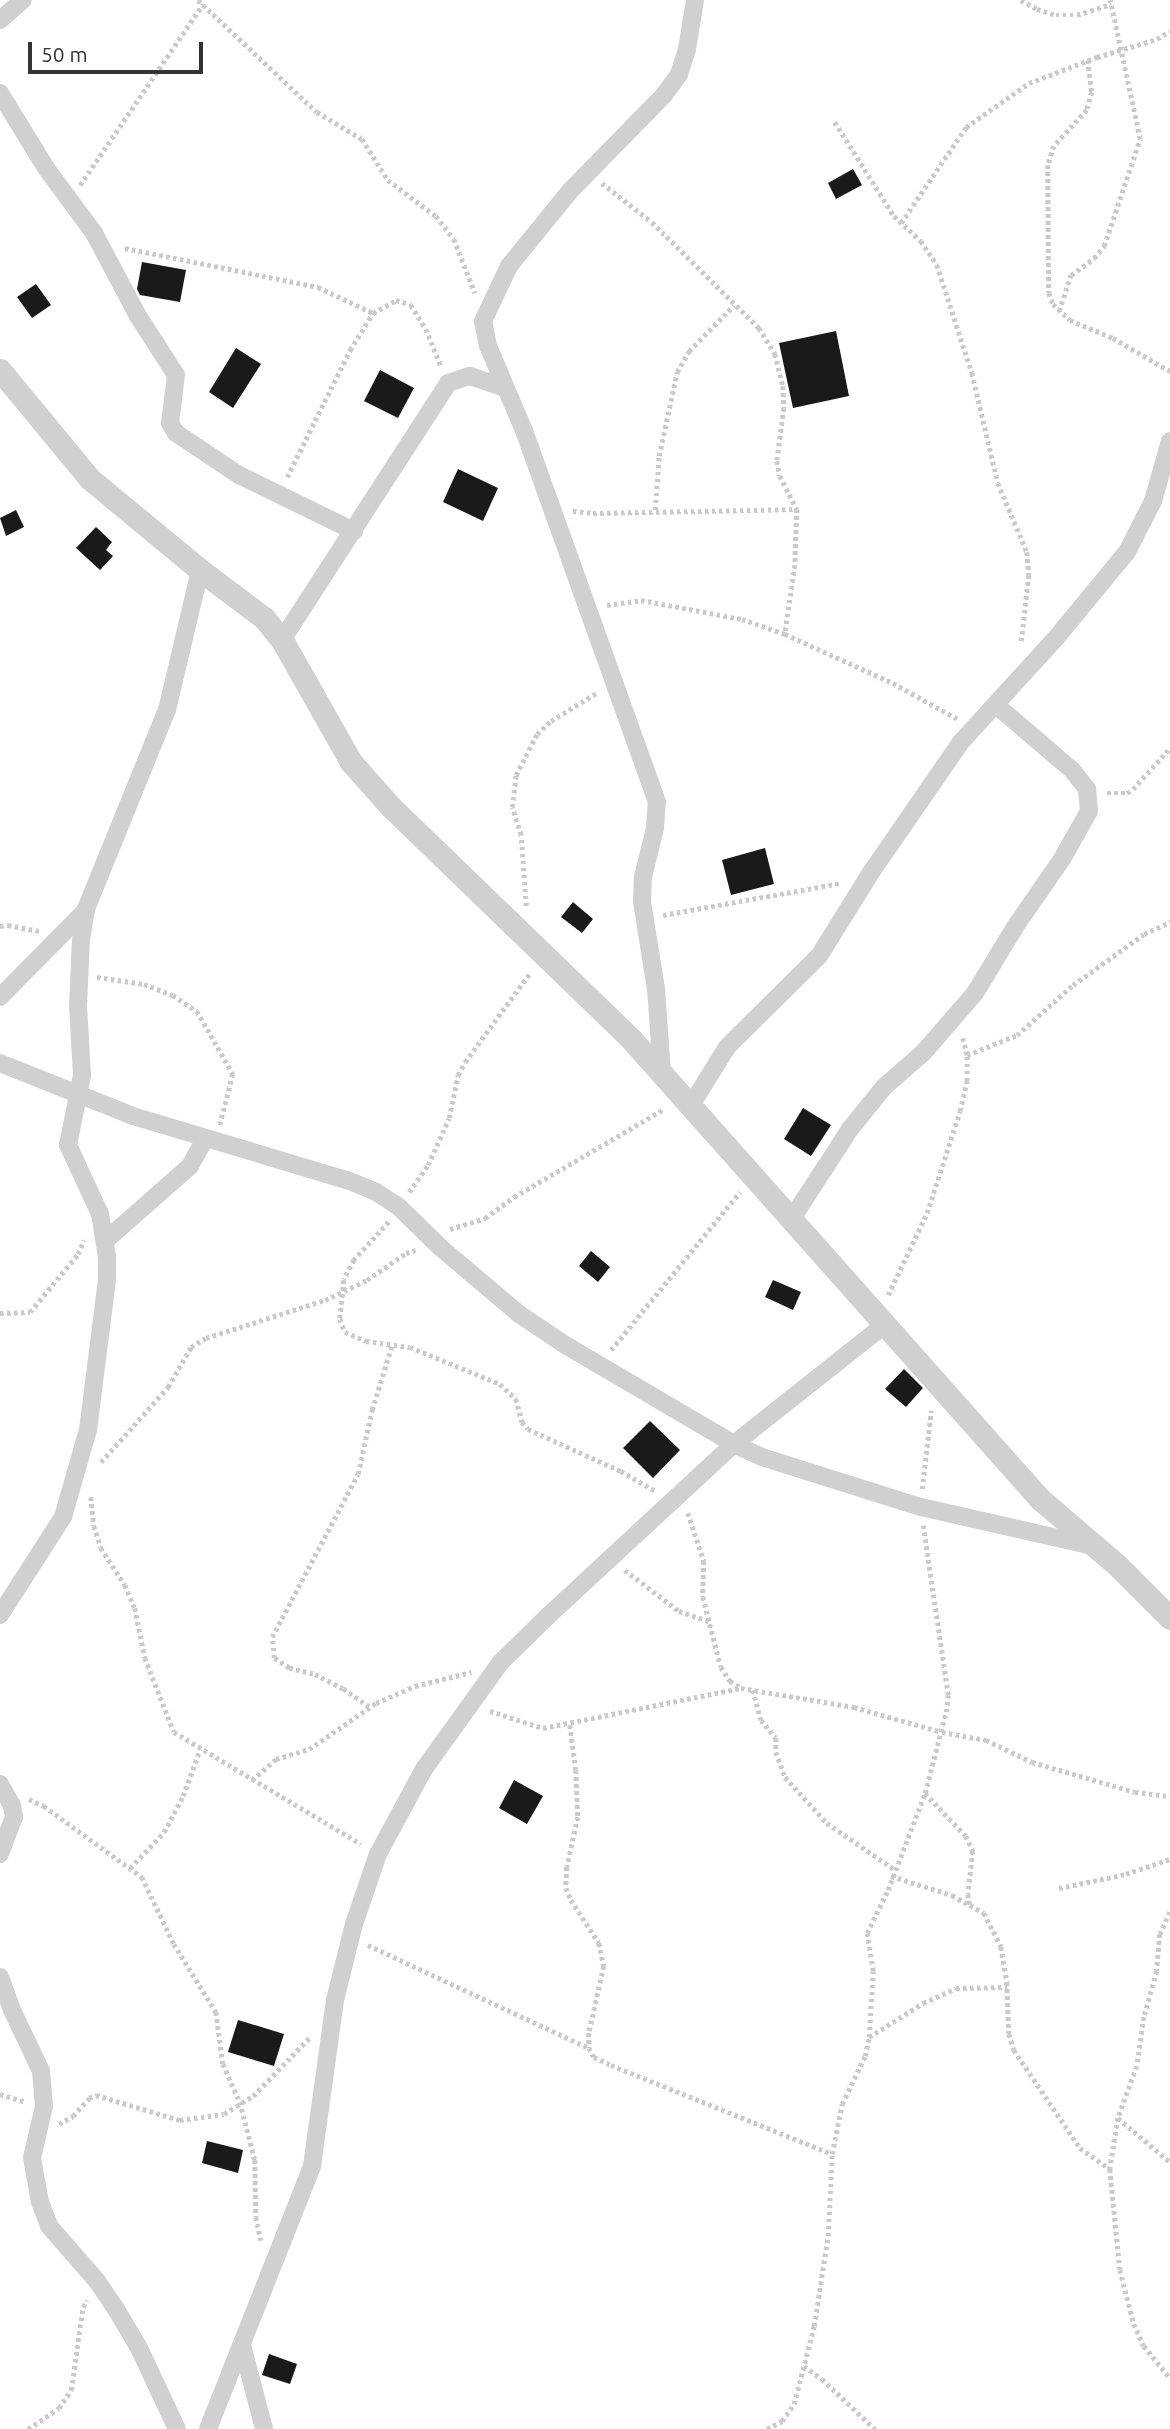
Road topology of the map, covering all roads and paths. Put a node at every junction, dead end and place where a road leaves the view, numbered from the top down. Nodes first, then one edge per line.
1 (23, 0) edge
2 (695, 0) edge
3 (1021, 0) edge
4 (201, 2) edge
5 (1110, 2) edge
6 (0, 20) edge
7 (1170, 32) edge
8 (1121, 50) junction
9 (1088, 60) junction
10 (0, 93) edge
11 (835, 122) dead end
12 (589, 172) junction
13 (69, 200) junction
14 (901, 223) junction
15 (100, 244) junction
16 (734, 305) junction
17 (1059, 312) junction
18 (373, 313) junction
19 (483, 321) junction
20 (0, 370) edge
21 (1170, 371) edge
22 (448, 383) junction
23 (505, 388) junction
24 (1170, 441) edge
25 (277, 496) junction
26 (552, 508) junction
27 (797, 509) junction
28 (655, 510) junction
29 (354, 531) junction
30 (200, 570) junction
31 (587, 609) junction
32 (785, 634) junction
33 (282, 640) junction
34 (614, 681) junction
35 (1017, 681) junction
36 (996, 705) junction
37 (974, 728) junction
38 (1170, 748) edge
39 (1087, 789) junction
40 (872, 871) junction
41 (86, 909) junction
42 (645, 918) junction
43 (1170, 922) edge
44 (0, 926) edge
45 (61, 934) junction
46 (536, 948) junction
47 (79, 974) junction
48 (0, 997) edge
49 (951, 1021) junction
50 (967, 1055) junction
51 (0, 1063) edge
52 (662, 1074) junction
53 (78, 1093) junction
54 (687, 1103) junction
55 (209, 1141) junction
56 (756, 1176) junction
57 (94, 1198) junction
58 (401, 1209) junction
59 (791, 1220) junction
60 (425, 1232) junction
61 (105, 1241) junction
62 (441, 1248) junction
63 (341, 1293) junction
64 (0, 1313) edge
65 (881, 1321) junction
66 (392, 1345) junction
67 (599, 1365) junction
68 (937, 1384) junction
69 (734, 1444) junction
70 (99, 1467) dead end
71 (90, 1489) dead end
72 (675, 1497) junction
73 (921, 1507) junction
74 (1092, 1546) junction
75 (610, 1559) junction
76 (0, 1615) edge
77 (1170, 1618) edge
78 (711, 1622) junction
79 (496, 1669) junction
80 (741, 1688) junction
81 (752, 1690) junction
82 (467, 1705) junction
83 (369, 1707) junction
84 (570, 1724) junction
85 (942, 1732) junction
86 (200, 1749) junction
87 (252, 1780) junction
88 (1, 1786) edge
89 (925, 1793) junction
90 (1170, 1796) edge
91 (2, 1840) edge
92 (378, 1854) junction
93 (1170, 1859) edge
94 (130, 1868) junction
95 (893, 1873) junction
96 (1059, 1888) dead end
97 (970, 1905) junction
98 (1170, 1912) edge
99 (351, 1937) junction
100 (0, 1977) edge
101 (1007, 1987) junction
102 (334, 2016) junction
103 (869, 2037) junction
104 (589, 2048) junction
105 (240, 2102) junction
106 (1118, 2118) junction
107 (37, 2134) junction
108 (832, 2154) junction
109 (1170, 2162) edge
110 (1110, 2169) junction
111 (272, 2270) junction
112 (97, 2281) junction
113 (242, 2344) junction
114 (804, 2366) junction
115 (1170, 2378) edge
116 (28, 2429) edge
117 (177, 2429) edge
118 (208, 2429) edge
119 (264, 2429) edge
120 (767, 2429) edge
121 (875, 2429) edge

1 - 6 street
2 - 12 street
3 - 5 path
4 - 13 path
4 - 19 path
5 - 8 path
7 - 8 path
8 - 9 path
8 - 17 path
9 - 14 path
9 - 17 path
10 - 13 street
11 - 14 path
12 - 16 path
12 - 19 street
13 - 15 street
14 - 35 path
15 - 18 path
15 - 25 street
16 - 27 path
16 - 28 path
17 - 21 path
18 - 22 path
18 - 25 path
19 - 23 street
20 - 30 street
22 - 23 street
22 - 29 street
23 - 26 street
24 - 35 street
25 - 29 street
26 - 28 path
26 - 31 street
27 - 28 path
27 - 32 path
29 - 33 street
30 - 33 street
30 - 41 street
31 - 32 path
31 - 34 street
32 - 37 path
33 - 46 street
34 - 42 street
34 - 46 path
35 - 36 street
36 - 37 street
36 - 39 street
37 - 40 street
38 - 39 path
39 - 49 street
40 - 42 path
40 - 54 street
41 - 45 street
41 - 47 street
42 - 52 street
43 - 50 path
44 - 45 path
45 - 48 street
46 - 52 street
46 - 58 path
47 - 53 street
47 - 55 path
49 - 50 path
49 - 59 street
50 - 65 path
51 - 53 street
52 - 54 street
53 - 55 street
53 - 57 street
54 - 56 street
54 - 60 path
55 - 58 street
55 - 61 street
56 - 59 street
56 - 67 path
57 - 61 street
57 - 64 path
58 - 60 street
58 - 63 path
59 - 65 street
60 - 62 street
61 - 76 street
62 - 63 path
62 - 67 street
63 - 66 path
63 - 70 path
65 - 68 street
65 - 69 street
66 - 72 path
66 - 83 path
67 - 69 street
68 - 73 path
68 - 74 street
69 - 72 street
69 - 73 street
71 - 86 path
72 - 75 street
72 - 78 path
73 - 74 street
73 - 85 path
74 - 77 street
75 - 78 path
75 - 79 street
78 - 80 path
79 - 82 street
79 - 83 path
80 - 81 path
80 - 84 path
81 - 85 path
81 - 95 path
82 - 84 path
82 - 92 street
83 - 87 path
84 - 104 path
85 - 89 path
85 - 90 path
86 - 87 path
86 - 94 path
87 - 92 path
88 - 91 street
88 - 94 path
89 - 95 path
89 - 97 path
92 - 99 street
93 - 96 path
94 - 105 path
95 - 97 path
95 - 103 path
97 - 101 path
98 - 106 path
99 - 102 street
99 - 104 path
100 - 107 street
101 - 103 path
101 - 110 path
102 - 105 path
102 - 111 street
103 - 108 path
104 - 108 path
105 - 107 path
105 - 111 path
106 - 109 path
106 - 110 path
107 - 112 street
108 - 114 path
110 - 115 path
111 - 113 street
112 - 116 path
112 - 117 street
113 - 118 street
113 - 119 street
114 - 120 path
114 - 121 path

